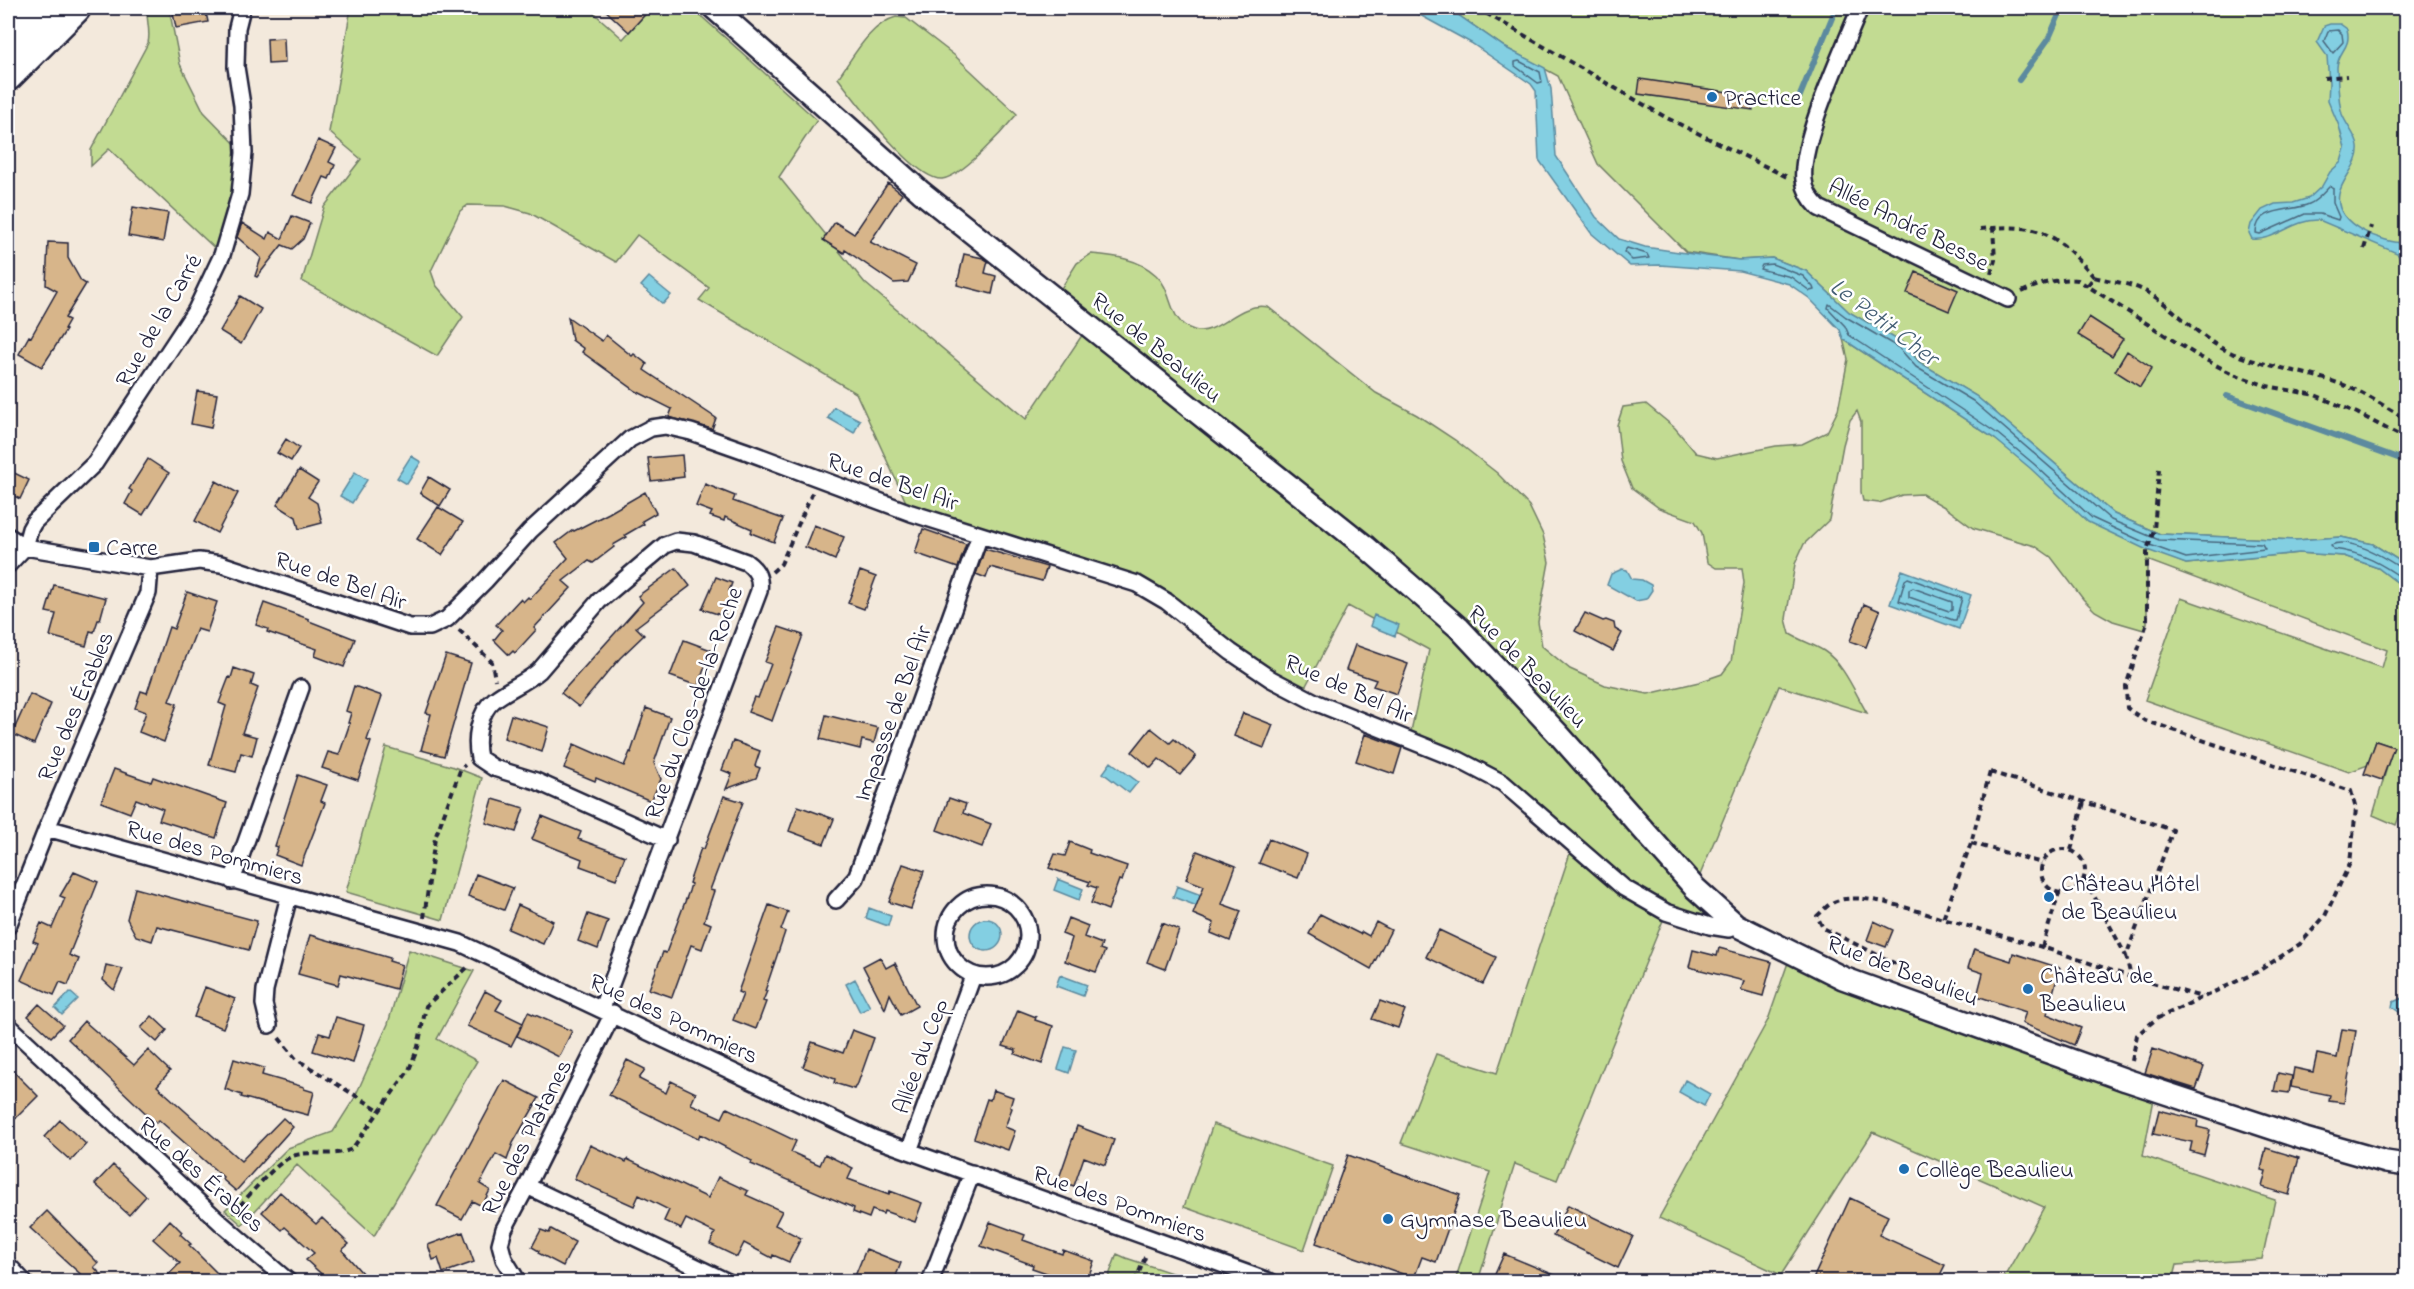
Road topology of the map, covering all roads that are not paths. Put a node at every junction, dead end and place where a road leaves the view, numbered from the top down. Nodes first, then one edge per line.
1 (39, 8) edge
2 (76, 8) edge
3 (242, 8) edge
4 (714, 8) edge
5 (1860, 8) edge
6 (8, 38) edge
7 (8, 76) edge
8 (2008, 299) road end
9 (980, 535) junction
10 (8, 536) edge
11 (25, 547) junction
12 (8, 565) edge
13 (150, 568) junction
14 (301, 688) dead end
15 (47, 828) junction
16 (667, 840) junction
17 (232, 881) junction
18 (290, 896) junction
19 (836, 900) dead end
20 (1736, 925) junction
21 (8, 926) edge
22 (973, 976) junction
23 (607, 1011) junction
24 (8, 1025) edge
25 (269, 1025) road end
26 (909, 1151) junction
27 (2406, 1164) edge
28 (972, 1173) junction
29 (527, 1186) junction
30 (8, 1265) edge
31 (24, 1281) edge
32 (289, 1281) edge
33 (518, 1281) edge
34 (728, 1281) edge
35 (930, 1281) edge
36 (1271, 1281) edge

1 - 6 highway
2 - 7 highway
3 - 11 street, Rue de la Carré
4 - 20 street, Rue de Beaulieu
5 - 8 street, Allée André Besse
9 - 13 street, Rue de Bel Air
9 - 19 street, Impasse de Bel Air
9 - 20 street, Rue de Bel Air
10 - 11 street
11 - 12 street
11 - 13 street, Rue de Bel Air
13 - 15 street, Rue des Érables
14 - 17 street
15 - 17 street, Rue des Pommiers
15 - 21 street, Rue des Érables
16 - 16 street, Rue du Clos-de-la-Roche
16 - 23 street, Rue du Clos-de-la-Roche
17 - 18 street, Rue des Pommiers
18 - 23 street, Rue des Pommiers
18 - 25 street
20 - 27 street, Rue de Beaulieu
22 - 22 street, Allée du Cep
22 - 26 street, Allée du Cep
23 - 26 street, Rue des Pommiers
23 - 29 street, Rue des Platanes
24 - 32 street, Rue des Érables
26 - 28 street, Rue des Pommiers
28 - 35 street
28 - 36 street, Rue des Pommiers
29 - 33 street, Rue des Platanes
29 - 34 street
30 - 31 street

